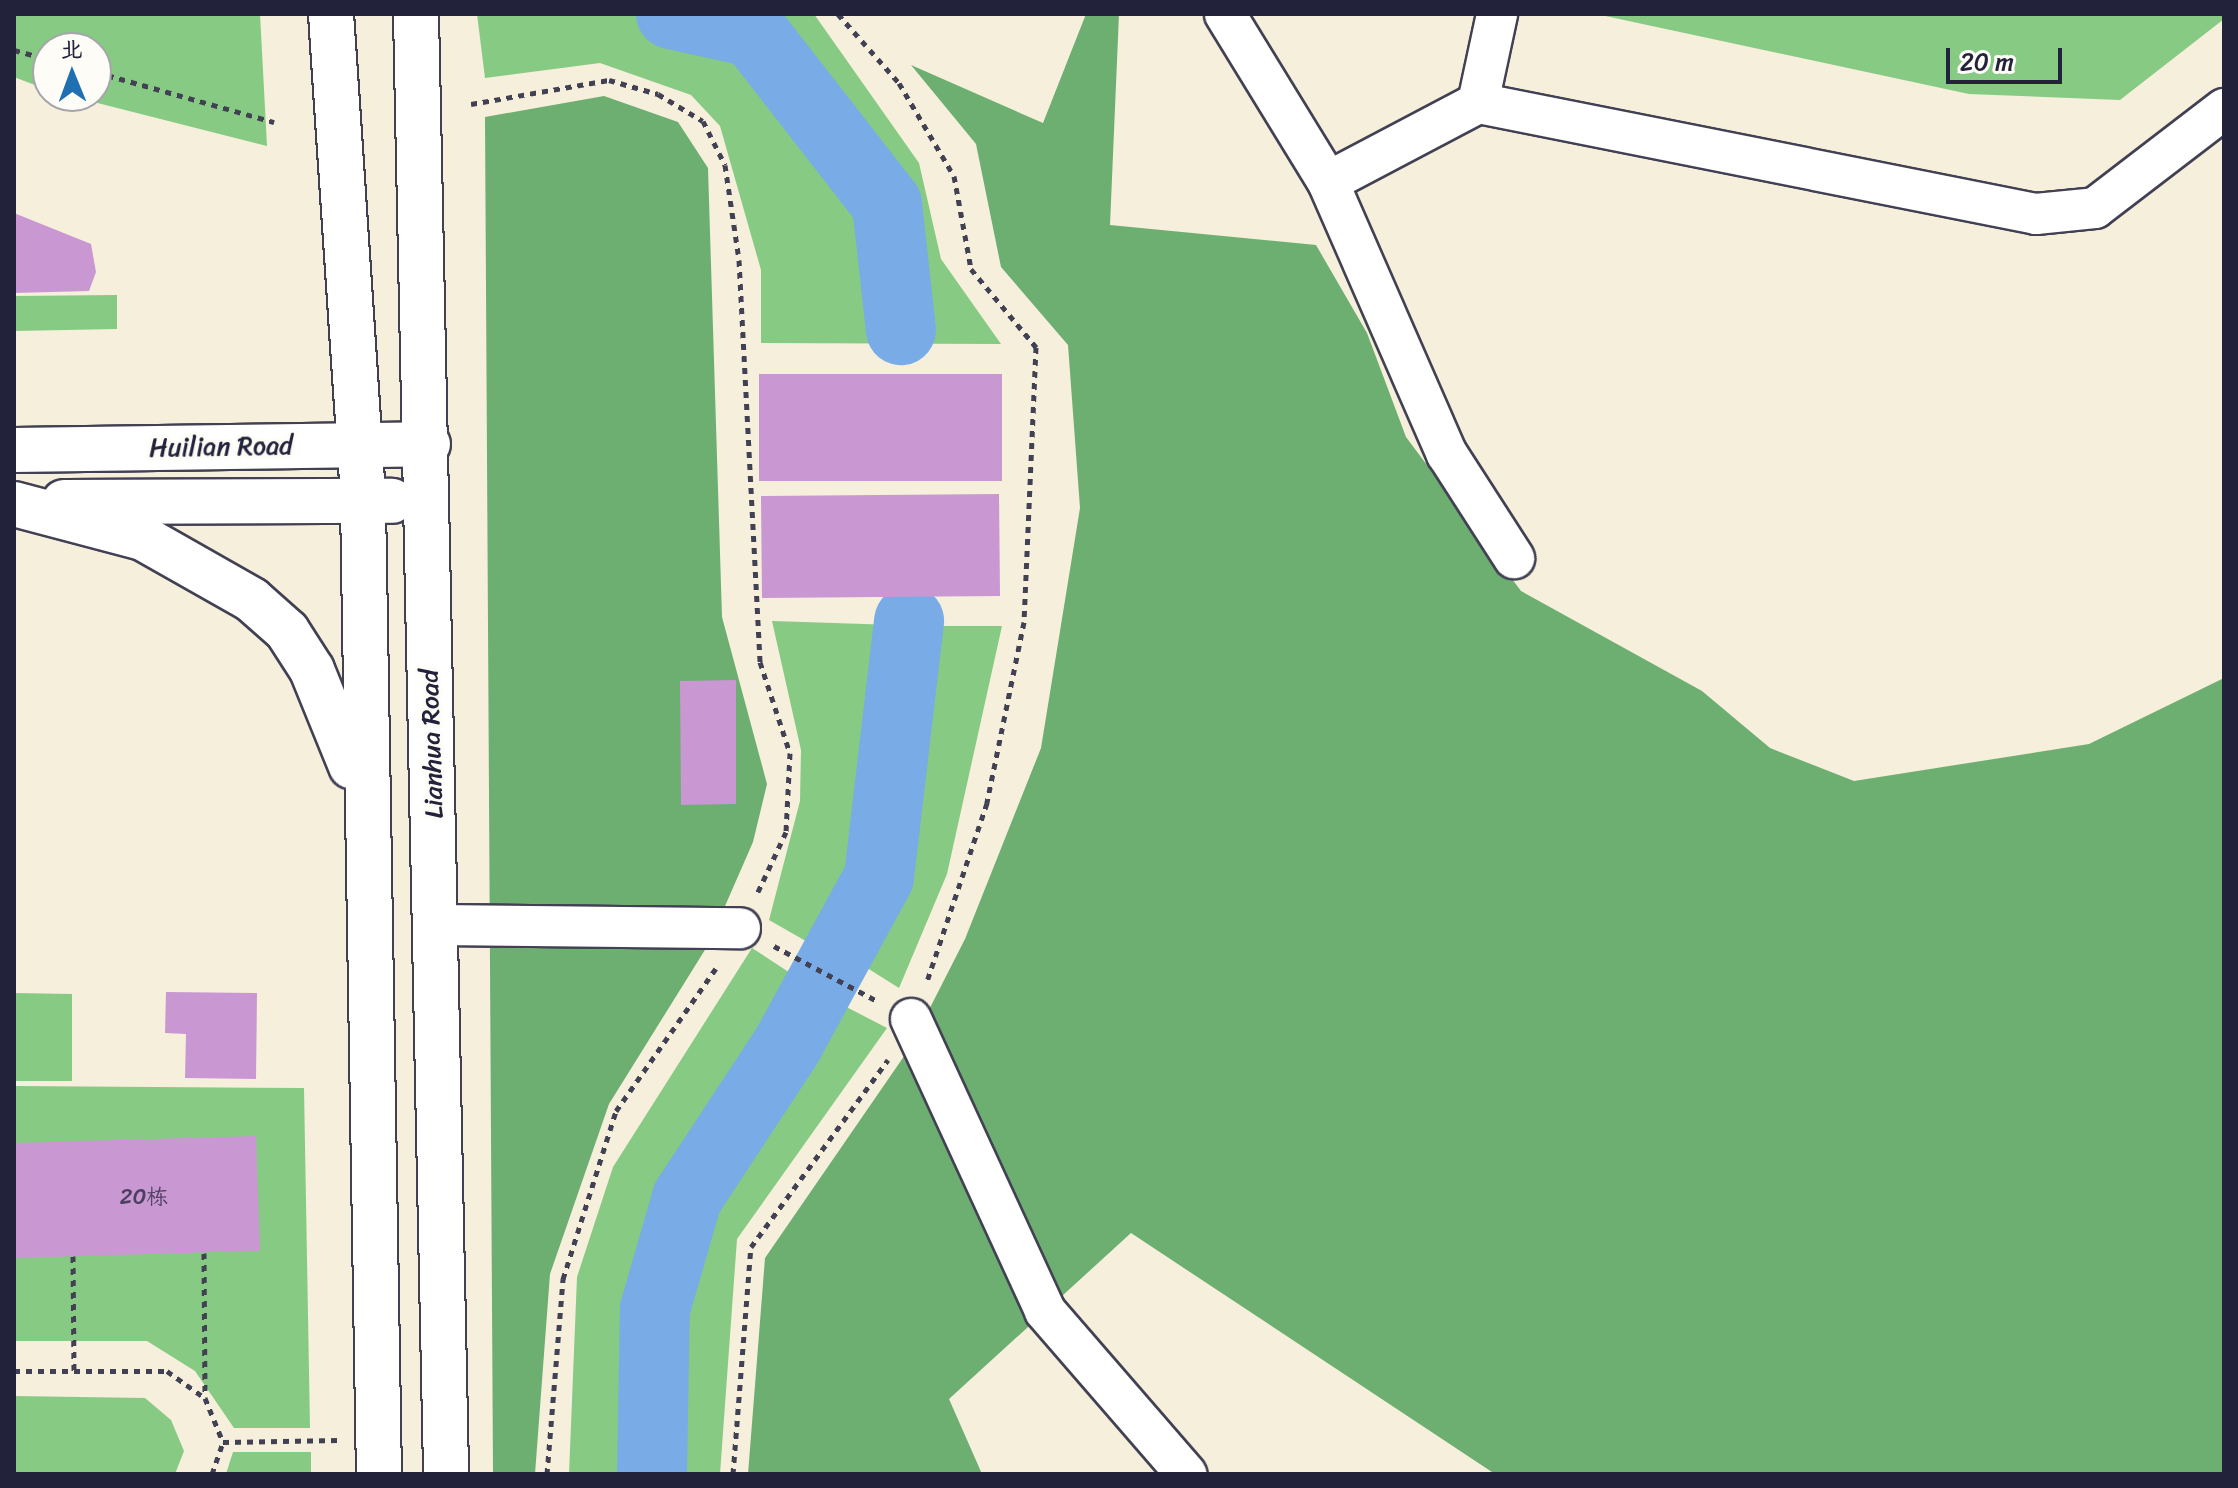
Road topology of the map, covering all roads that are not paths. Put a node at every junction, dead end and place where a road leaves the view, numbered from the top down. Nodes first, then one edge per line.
1 (331, 14) edge
2 (416, 14) edge
3 (1225, 14) edge
4 (1497, 14) edge
5 (1478, 103) junction
6 (2224, 109) edge
7 (1328, 182) junction
8 (361, 444) junction
9 (428, 444) junction
10 (14, 450) edge
11 (428, 501) junction
12 (363, 502) junction
13 (14, 503) edge
14 (1514, 558) dead end
15 (363, 803) junction
16 (436, 925) junction
17 (749, 933) road end
18 (903, 1015) road end
19 (379, 1474) edge
20 (446, 1474) edge
21 (1186, 1474) edge

1 - 8 street
2 - 9 street, Lianhua Road
3 - 7 street
4 - 5 street
5 - 6 street
5 - 7 street
7 - 14 street
8 - 9 street, Huilian Road
8 - 10 street, Huilian Road
8 - 12 street
9 - 11 street, Lianhua Road
11 - 12 street, Huilian Road
11 - 16 street, Lianhua Road
12 - 13 street, Huilian Road
12 - 15 street
13 - 15 street
15 - 19 street
16 - 17 street
16 - 20 street, Lianhua Road
18 - 21 street

